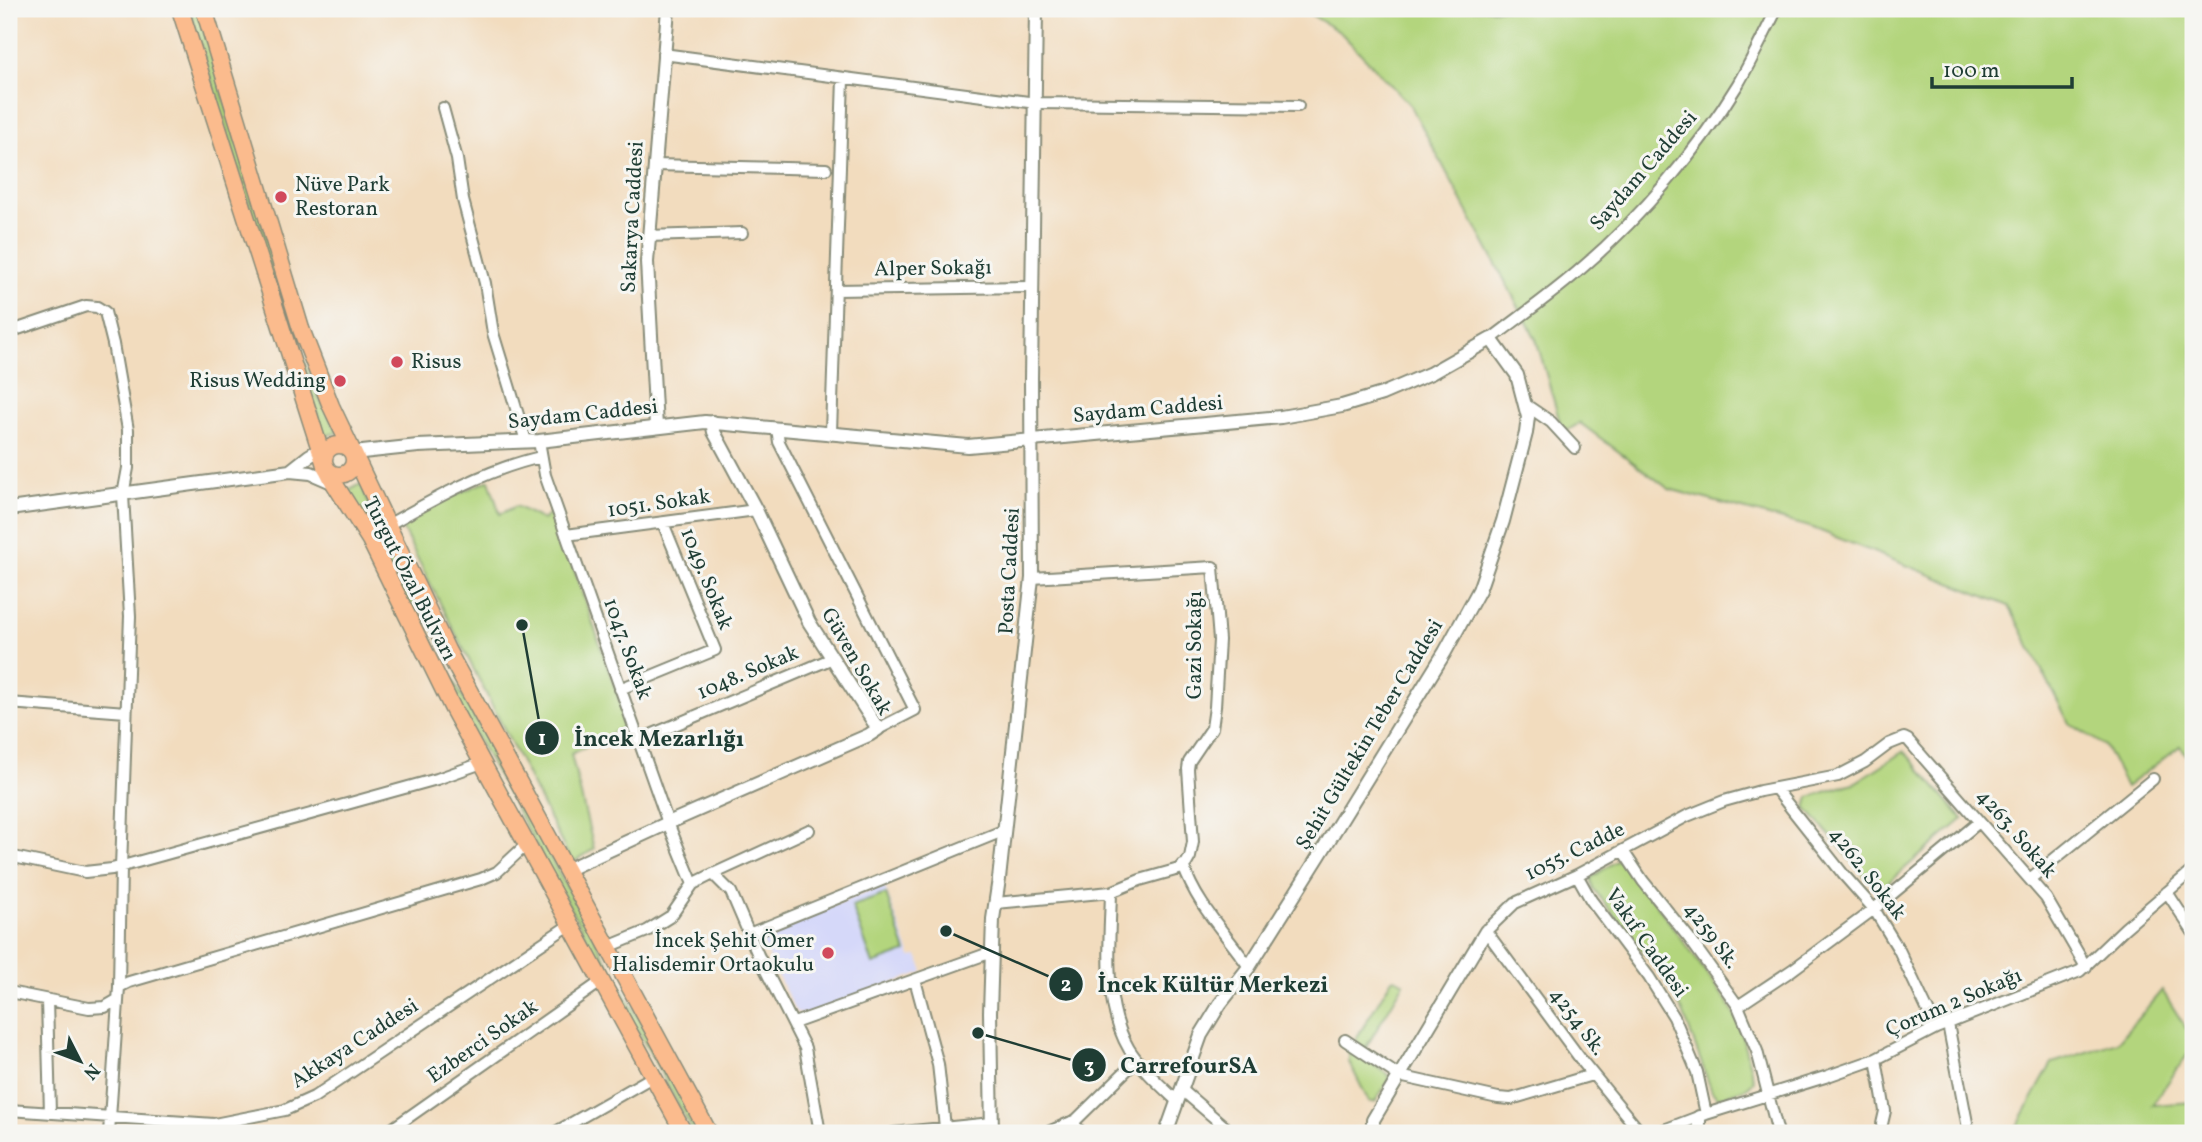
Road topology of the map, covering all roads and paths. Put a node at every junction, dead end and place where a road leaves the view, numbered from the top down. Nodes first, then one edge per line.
1 (180, 9) edge
2 (204, 9) edge
3 (667, 9) edge
4 (1036, 9) edge
5 (1777, 9) edge
6 (663, 54) junction
7 (843, 79) junction
8 (1036, 103) junction
9 (1298, 106) dead end
10 (443, 108) dead end
11 (654, 165) junction
12 (826, 169) dead end
13 (742, 233) dead end
14 (648, 236) junction
15 (1032, 287) junction
16 (836, 290) junction
17 (9, 332) edge
18 (1491, 339) junction
19 (1526, 405) junction
20 (712, 422) junction
21 (656, 427) junction
22 (777, 428) junction
23 (831, 432) junction
24 (1033, 440) junction
25 (532, 441) junction
26 (1575, 448) dead end
27 (353, 453) junction
28 (541, 457) junction
29 (322, 458) junction
30 (290, 471) junction
31 (334, 484) junction
32 (123, 495) junction
33 (9, 509) edge
34 (756, 510) junction
35 (663, 523) junction
36 (386, 526) junction
37 (566, 535) junction
38 (1032, 578) junction
39 (833, 658) junction
40 (620, 689) junction
41 (9, 703) edge
42 (126, 712) junction
43 (878, 729) junction
44 (1904, 738) joint
45 (639, 740) junction
46 (482, 763) junction
47 (2153, 779) dead end
48 (1775, 788) junction
49 (1979, 822) junction
50 (668, 823) junction
51 (809, 830) dead end
52 (1004, 830) junction
53 (527, 844) junction
54 (1623, 851) junction
55 (9, 856) edge
56 (1183, 866) junction
57 (121, 867) junction
58 (566, 870) junction
59 (2193, 870) edge
60 (713, 874) junction
61 (1577, 875) junction
62 (2031, 878) junction
63 (693, 884) junction
64 (1111, 892) junction
65 (2167, 892) junction
66 (996, 903) junction
67 (1874, 909) junction
68 (571, 924) junction
69 (1486, 931) junction
70 (2193, 932) edge
71 (749, 934) junction
72 (608, 947) junction
73 (992, 952) junction
74 (1249, 967) junction
75 (2086, 967) junction
76 (915, 980) junction
77 (603, 981) junction
78 (118, 987) junction
79 (9, 992) edge
80 (47, 1000) junction
81 (117, 1000) junction
82 (1738, 1006) junction
83 (794, 1023) junction
84 (1948, 1024) junction
85 (1936, 1028) junction
86 (1345, 1040) dead end
87 (1876, 1059) junction
88 (1137, 1060) junction
89 (1592, 1075) junction
90 (654, 1076) junction
91 (1399, 1076) junction
92 (1768, 1095) junction
93 (1180, 1096) junction
94 (9, 1110) edge
95 (50, 1113) junction
96 (1703, 1116) junction
97 (110, 1118) junction
98 (1882, 1124) dead end
99 (945, 1127) junction
100 (992, 1128) edge
101 (1076, 1128) edge
102 (912, 1132) edge
103 (109, 1133) edge
104 (386, 1133) edge
105 (554, 1133) edge
106 (684, 1133) edge
107 (709, 1133) edge
108 (820, 1133) edge
109 (892, 1133) edge
110 (1046, 1133) edge
111 (1166, 1133) edge
112 (1232, 1133) edge
113 (1373, 1133) edge
114 (1641, 1133) edge
115 (1656, 1133) edge
116 (1699, 1133) edge
117 (1778, 1133) edge
118 (1969, 1133) edge

1 - 29 main road, Turgut Özal Bulvarı
2 - 27 main road, Turgut Özal Bulvarı
3 - 6 street, Sakarya Caddesi
4 - 8 street, Posta Caddesi
5 - 18 street, Saydam Caddesi
6 - 7 street
6 - 11 street, Sakarya Caddesi
7 - 8 street
7 - 16 street
8 - 9 street
8 - 15 street, Posta Caddesi
10 - 25 street, 1047. Sokak
11 - 12 street
11 - 14 street, Sakarya Caddesi
13 - 14 street
14 - 21 street, Sakarya Caddesi
15 - 16 street, Alper Sokağı
15 - 24 street, Posta Caddesi
16 - 23 street
17 - 32 street
18 - 19 street, Şehit Gültekin Teber Caddesi
18 - 24 street, Saydam Caddesi
19 - 26 street
19 - 74 street, Şehit Gültekin Teber Caddesi
20 - 21 street, Saydam Caddesi
20 - 22 street, Saydam Caddesi
20 - 34 street, Güven Sokak
21 - 25 street, Saydam Caddesi
22 - 23 street, Saydam Caddesi
22 - 43 street
23 - 24 street, Saydam Caddesi
24 - 38 street, Posta Caddesi
25 - 27 street, Saydam Caddesi
25 - 28 street, 1047. Sokak
27 - 29 main road
27 - 29 main road
27 - 36 main road, Turgut Özal Bulvarı
28 - 36 street, Saydam Caddesi
28 - 37 street, 1047. Sokak
29 - 30 street
29 - 31 main road, Turgut Özal Bulvarı
30 - 31 street
30 - 32 street
31 - 46 main road, Turgut Özal Bulvarı
32 - 33 street
32 - 42 street
34 - 35 street, 1051. Sokak
34 - 39 street, Güven Sokak
35 - 37 street, 1051. Sokak
35 - 40 street, 1049. Sokak
36 - 58 main road, Turgut Özal Bulvarı
37 - 40 street, 1047. Sokak
38 - 52 street, Posta Caddesi
38 - 56 street, Gazi Sokağı
39 - 43 street, Güven Sokak
39 - 45 street, 1048. Sokak
40 - 45 street, 1047. Sokak
41 - 42 street
42 - 57 street
43 - 50 street, Güven Sokak
44 - 48 street, 1055. Cadde
44 - 49 street, 4263. Sokak
45 - 50 street, 1047. Sokak
46 - 53 main road, Turgut Özal Bulvarı
46 - 57 street
47 - 62 street
48 - 54 street, 1055. Cadde
48 - 67 street, 4262. Sokak
49 - 62 street, 4263. Sokak
49 - 67 street
50 - 58 street, Güven Sokak
50 - 63 street, 1047. Sokak
51 - 60 street
52 - 66 street, Posta Caddesi
52 - 71 street
53 - 68 main road, Turgut Özal Bulvarı
53 - 78 street
54 - 61 street, 1055. Cadde
54 - 82 street, 4259 Sk.
55 - 57 street
56 - 64 street
56 - 74 street
57 - 78 street
58 - 72 main road, Turgut Özal Bulvarı
59 - 65 street, Çorum 2 Sokağı
60 - 63 street
60 - 71 street
61 - 69 street, 1055. Cadde
61 - 96 street, Vakıf Caddesi
62 - 75 street, 4263. Sokak
63 - 72 street
64 - 66 street
64 - 88 street
65 - 70 street
65 - 75 street, Çorum 2 Sokağı
66 - 73 street, Posta Caddesi
67 - 82 street
67 - 85 street, 4262. Sokak
68 - 77 main road, Turgut Özal Bulvarı
68 - 97 street, Akkaya Caddesi
69 - 89 street, 4254 Sk.
69 - 91 street, 1055. Cadde
71 - 83 street
72 - 107 main road, Turgut Özal Bulvarı
73 - 76 street
73 - 100 street, Posta Caddesi
74 - 93 street, Şehit Gültekin Teber Caddesi
75 - 84 street, Çorum 2 Sokağı
76 - 83 street
76 - 99 street
77 - 90 main road, Turgut Özal Bulvarı
77 - 104 street, Ezberci Sokak
78 - 81 street
79 - 80 street
80 - 81 street
80 - 95 street
81 - 97 street
82 - 92 street, 4259 Sk.
83 - 108 street
84 - 85 street, Çorum 2 Sokağı
84 - 118 street
85 - 87 street, Çorum 2 Sokağı
86 - 91 street
87 - 92 street, Çorum 2 Sokağı
87 - 98 street
88 - 93 street
88 - 101 street
89 - 91 street
89 - 114 street, 4254 Sk.
90 - 105 street
90 - 106 main road, Turgut Özal Bulvarı
91 - 113 street, 1055. Cadde
92 - 96 street, Çorum 2 Sokağı
92 - 117 street, 4259 Sk.
93 - 111 street, Şehit Gültekin Teber Caddesi
93 - 112 street
94 - 95 street, Akkaya Caddesi
95 - 97 street, Akkaya Caddesi
96 - 115 street, Çorum 2 Sokağı
96 - 116 street, Vakıf Caddesi
97 - 103 street
99 - 100 street
99 - 102 street
101 - 110 street
102 - 109 street

